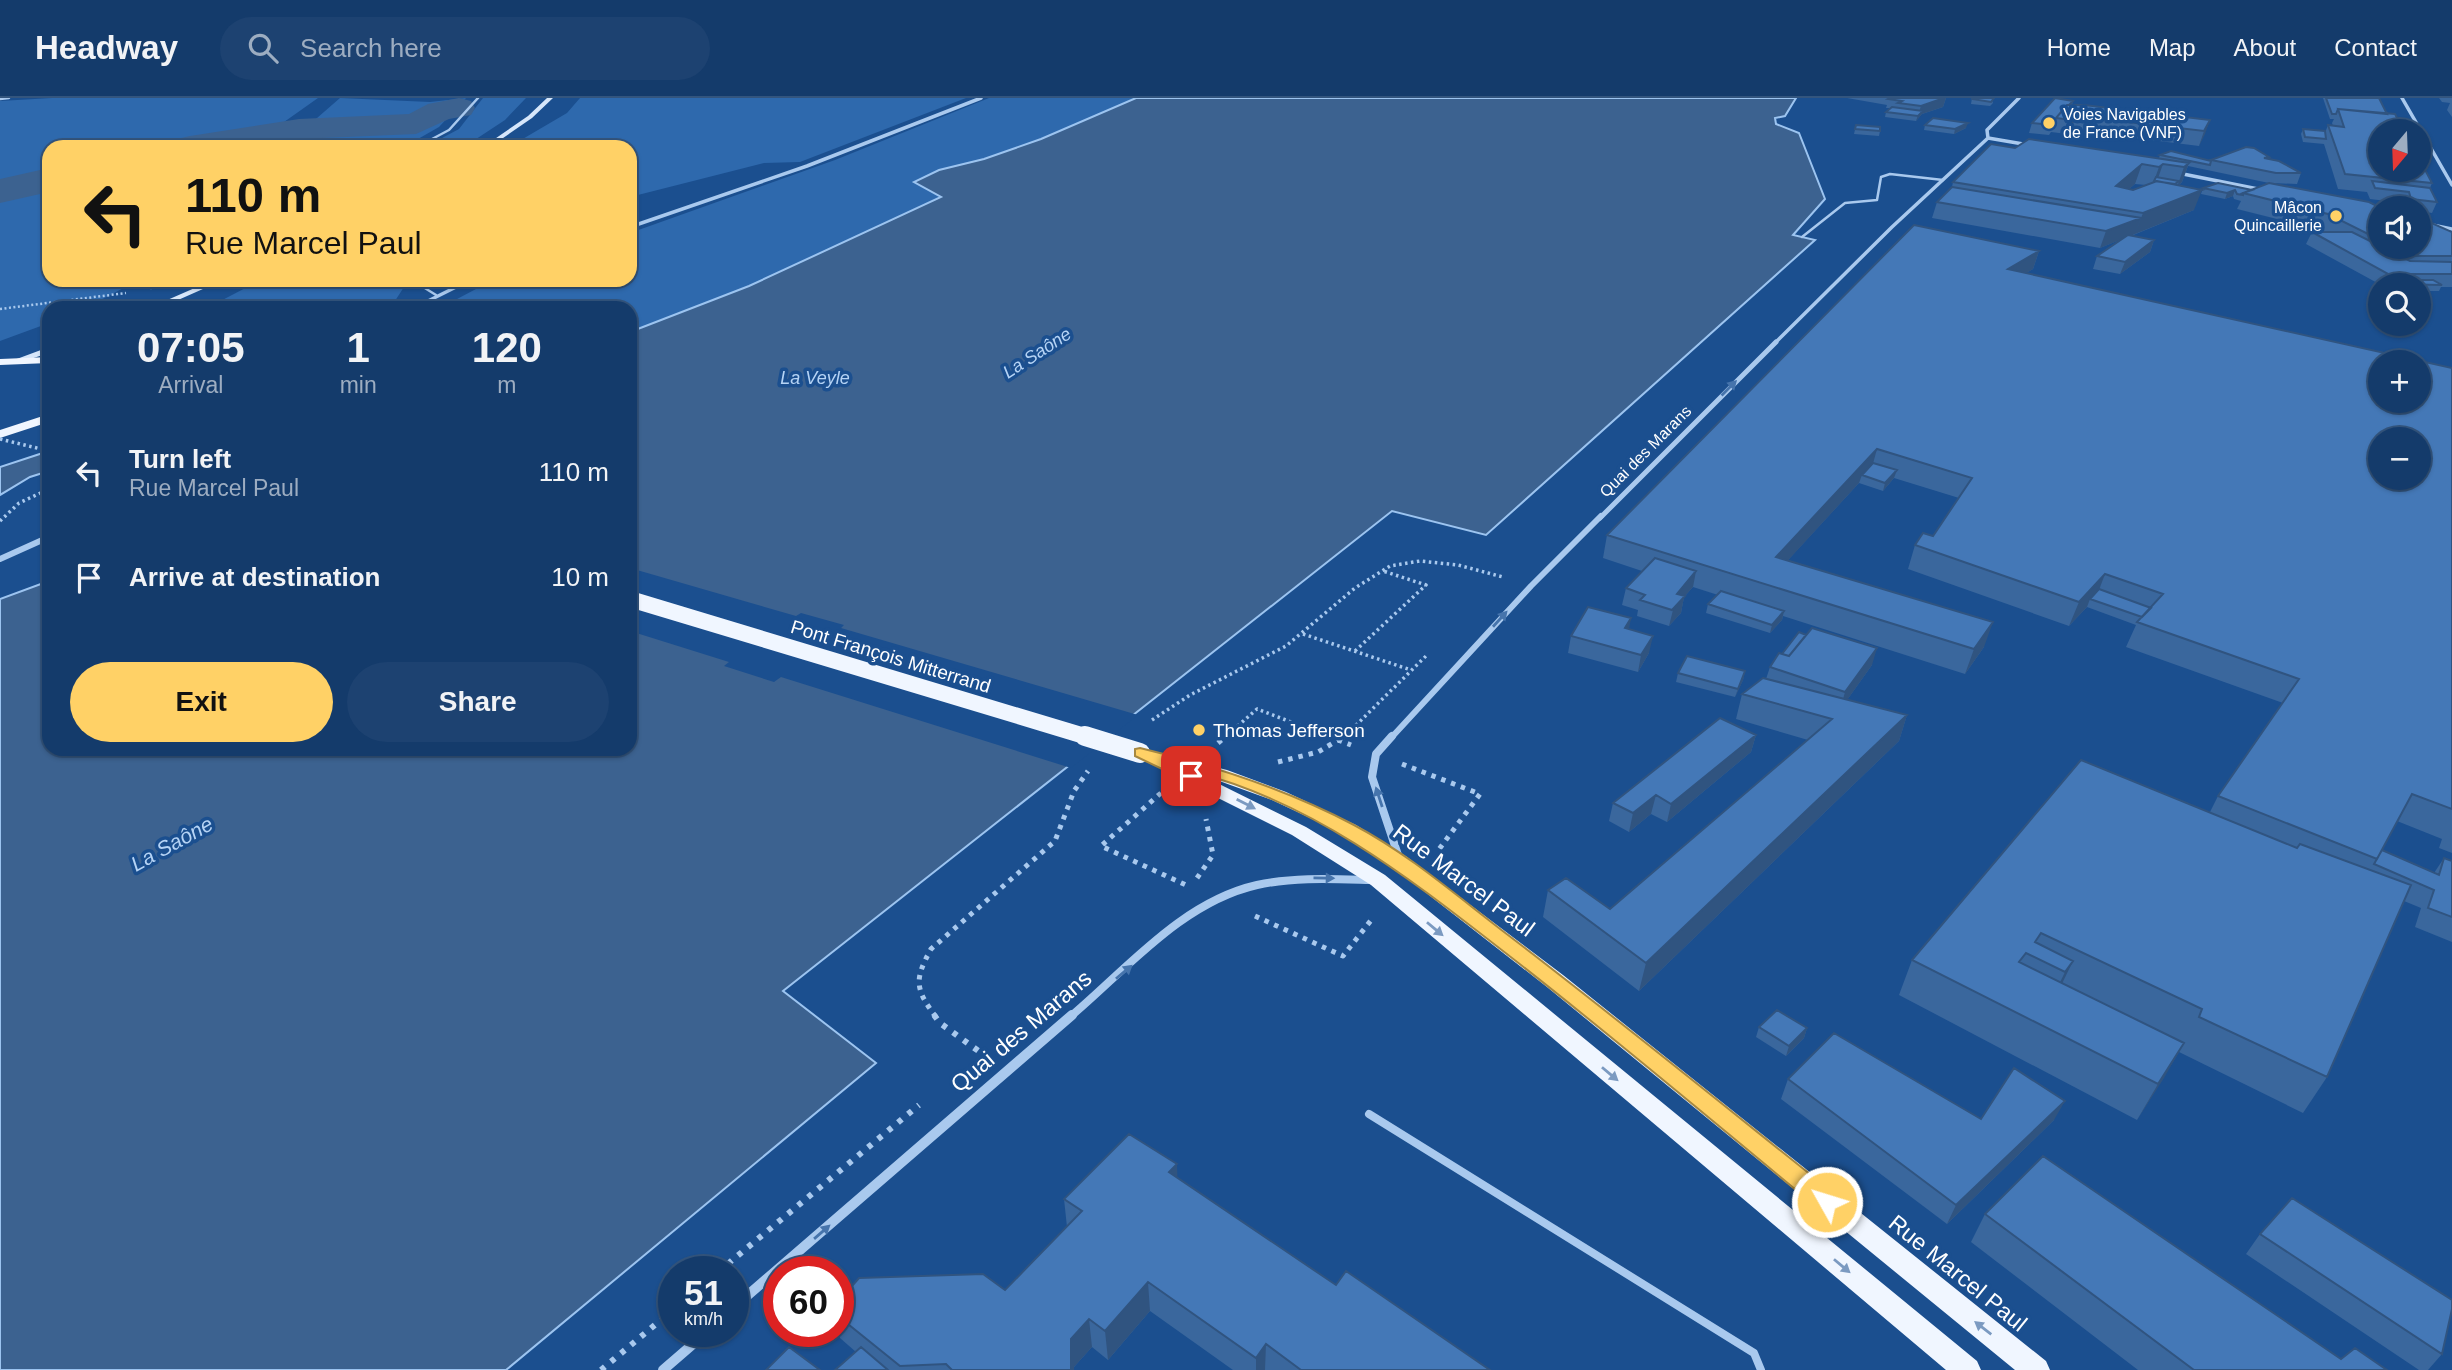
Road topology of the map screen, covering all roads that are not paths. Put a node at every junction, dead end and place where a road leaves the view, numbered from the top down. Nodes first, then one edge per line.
1 (9, 98) edge
2 (478, 98) edge
3 (550, 98) edge
4 (981, 98) edge
5 (2019, 98) edge
6 (2402, 98) edge
7 (0, 99) edge
8 (1988, 138) junction
9 (430, 140) edge
10 (496, 140) edge
11 (2040, 147) edge
12 (2168, 172) dead end
13 (1943, 180) junction
14 (2452, 185) edge
15 (2274, 192) edge
16 (637, 225) edge
17 (2431, 225) edge
18 (2452, 229) edge
19 (1802, 237) dead end
20 (204, 287) edge
21 (207, 287) edge
22 (423, 287) edge
23 (454, 287) edge
24 (436, 295) junction
25 (170, 301) edge
26 (181, 301) edge
27 (426, 301) edge
28 (42, 352) edge
29 (18, 360) junction
30 (42, 360) edge
31 (0, 362) edge
32 (42, 421) edge
33 (31, 425) junction
34 (42, 428) edge
35 (0, 437) edge
36 (42, 540) edge
37 (0, 559) edge
38 (637, 601) edge
39 (1140, 753) junction
40 (1400, 862) junction
41 (1378, 880) junction
42 (1369, 1114) dead end
43 (749, 1294) edge
44 (689, 1347) edge
45 (663, 1370) edge
46 (1761, 1370) edge
47 (1967, 1370) edge
48 (2036, 1370) edge

1 - 7 lane
2 - 9 lane
3 - 10 main road
4 - 16 street
5 - 8 street, Quai des Marans
6 - 14 street
8 - 11 street
8 - 13 street, Quai des Marans
12 - 15 street
13 - 19 lane
40 -> 13 street, Quai des Marans
17 - 18 street
20 - 25 main road
21 - 26 main road
22 - 24 lane
23 - 24 street
24 - 27 street
28 - 29 main road
29 - 30 main road
29 - 31 main road
32 - 33 main road
33 - 34 main road
33 - 35 main road
36 - 37 street
38 - 39 main road, Pont François Mitterrand, bridge
39 - 40 main road, Rue Marcel Paul
39 -> 41 main road
48 -> 40 main road, Rue Marcel Paul
43 -> 41 street, Quai des Marans
41 -> 47 main road
42 - 46 lane
44 - 45 street

